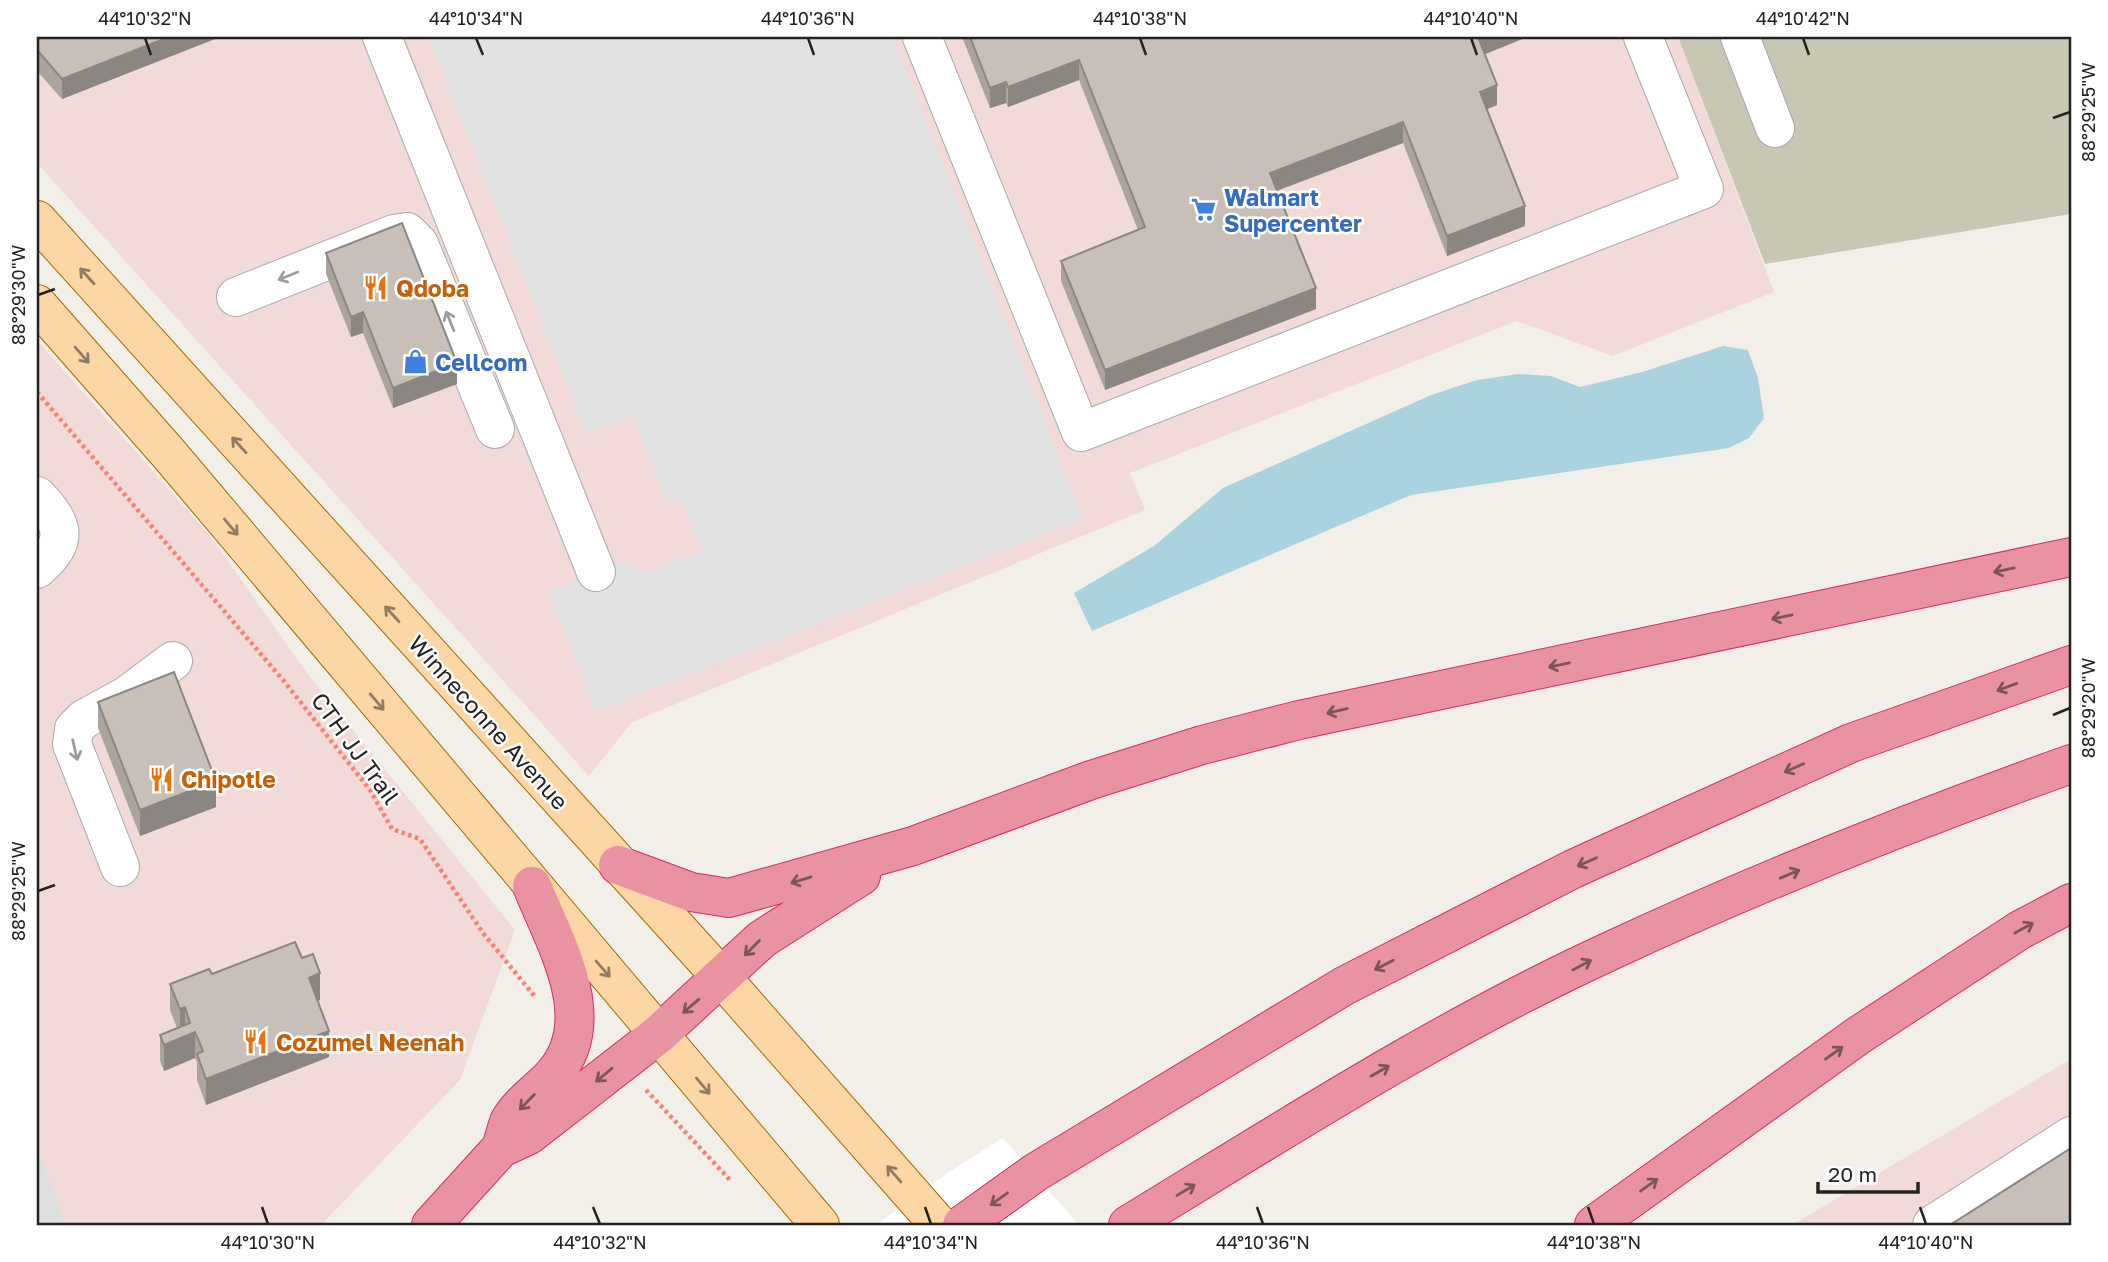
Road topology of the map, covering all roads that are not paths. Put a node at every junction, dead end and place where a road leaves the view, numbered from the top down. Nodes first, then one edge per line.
1 (382, 37) edge
2 (922, 37) edge
3 (1643, 37) edge
4 (1740, 37) edge
5 (1775, 128) dead end
6 (37, 220) edge
7 (236, 296) dead end
8 (37, 304) edge
9 (495, 429) dead end
10 (37, 496) edge
11 (2071, 557) edge
12 (37, 569) edge
13 (596, 572) dead end
14 (173, 661) dead end
15 (2071, 665) edge
16 (2071, 764) edge
17 (913, 846) junction
18 (618, 865) junction
19 (120, 867) dead end
20 (532, 886) junction
21 (2071, 903) edge
22 (722, 978) junction
23 (659, 1034) junction
24 (2071, 1136) edge
25 (501, 1147) junction
26 (431, 1225) edge
27 (820, 1225) edge
28 (939, 1225) edge
29 (962, 1225) edge
30 (1128, 1225) edge
31 (1594, 1225) edge
32 (1932, 1225) edge

1 - 13 street
2 - 3 street
4 - 5 street
18 -> 6 main road, Winneconne Avenue
9 -> 7 street
8 -> 20 main road
10 - 12 street
11 -> 17 highway
14 -> 19 street
15 -> 29 highway
30 -> 16 highway
17 -> 18 highway
17 -> 22 highway
18 - 22 main road, Winneconne Avenue
20 -> 23 main road
20 -> 25 highway
31 -> 21 highway
22 -> 23 highway
28 -> 22 main road, Winneconne Avenue
23 -> 25 highway
23 -> 27 main road
24 - 32 street
25 - 26 highway

